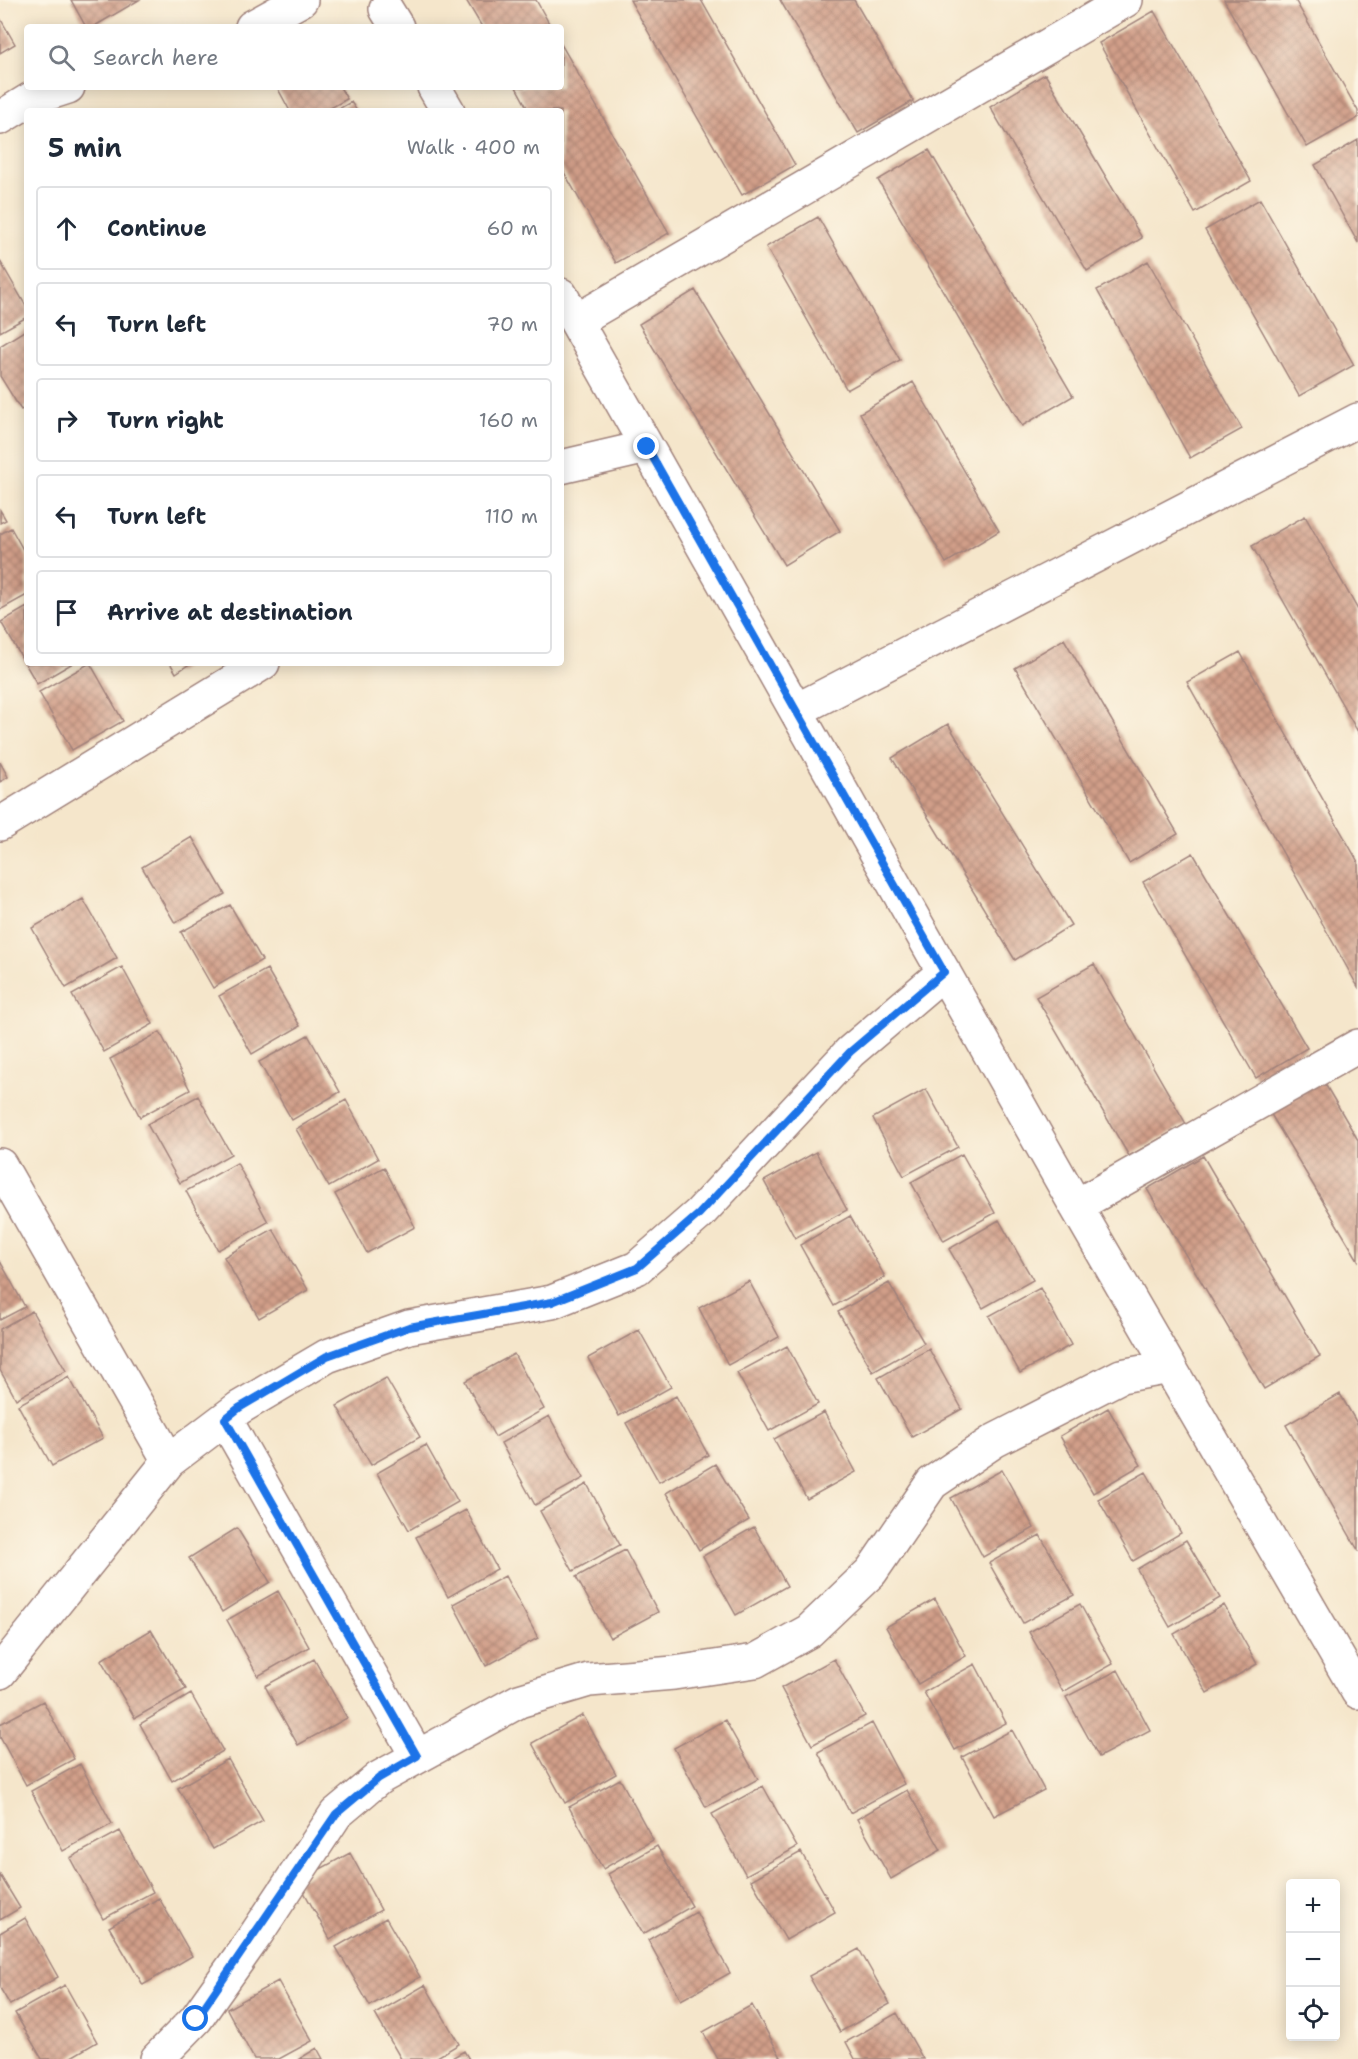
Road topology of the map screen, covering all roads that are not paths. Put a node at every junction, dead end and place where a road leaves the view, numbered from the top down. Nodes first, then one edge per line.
1 (301, 0) edge
2 (1126, 0) edge
3 (257, 24) edge
4 (59, 90) edge
5 (436, 90) edge
6 (446, 108) edge
7 (0, 118) edge
8 (569, 308) edge
9 (1358, 420) edge
10 (647, 447) junction
11 (564, 466) edge
12 (258, 666) edge
13 (797, 710) junction
14 (0, 824) edge
15 (944, 972) junction
16 (1358, 1046) edge
17 (0, 1165) edge
18 (1076, 1206) junction
19 (1170, 1367) junction
20 (225, 1419) junction
21 (170, 1461) junction
22 (0, 1672) edge
23 (1358, 1692) edge
24 (417, 1756) junction
25 (157, 2059) edge

1 - 3 street
2 - 8 street
4 - 7 street
5 - 6 street
8 - 10 street
9 - 13 street
10 - 11 street
10 - 13 street
12 - 14 street
13 - 15 street
15 - 18 street
15 - 20 street
16 - 18 street
17 - 21 street
18 - 19 street
19 - 23 street
19 - 24 street
20 - 21 street
20 - 24 street
21 - 22 street
24 - 25 street

